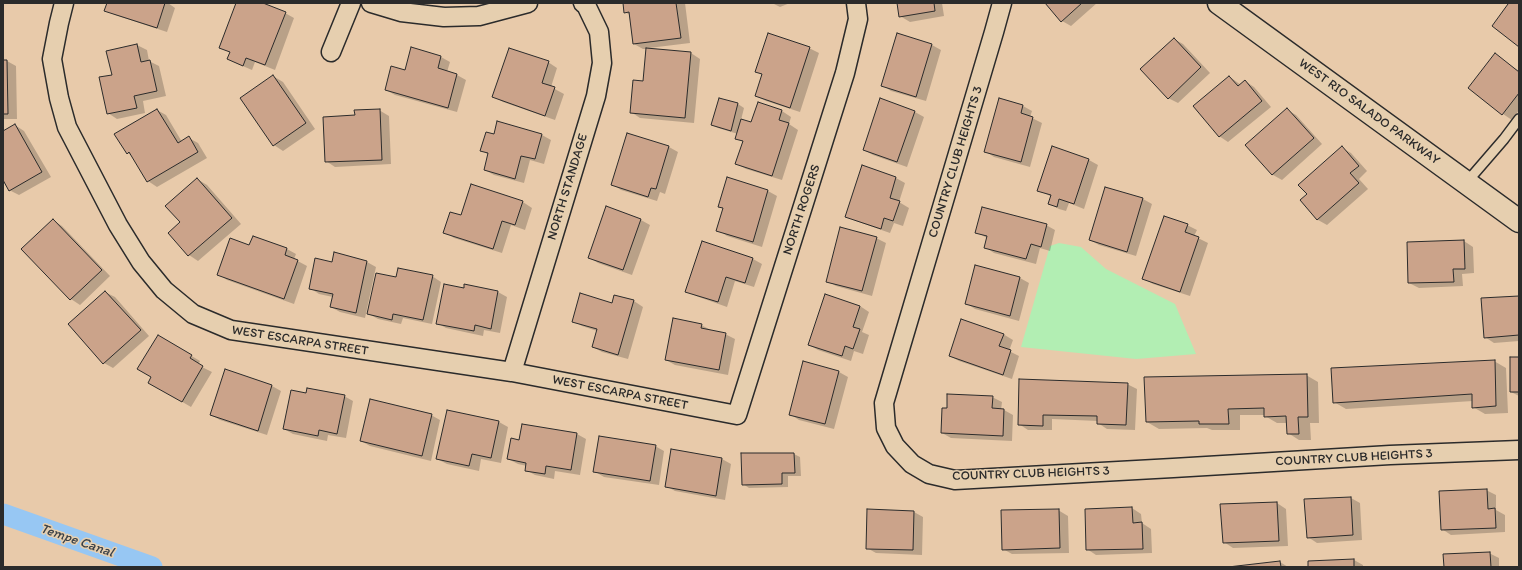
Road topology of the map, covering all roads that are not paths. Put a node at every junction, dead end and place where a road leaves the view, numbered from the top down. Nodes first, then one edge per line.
1 (64, 3) edge
2 (351, 3) edge
3 (371, 3) edge
4 (528, 3) edge
5 (583, 3) edge
6 (856, 3) edge
7 (1002, 3) edge
8 (1219, 3) edge
9 (331, 52) dead end
10 (1519, 119) edge
11 (1466, 183) junction
12 (1519, 221) edge
13 (512, 372) junction
14 (737, 415) joint
15 (1519, 450) edge

1 - 13 street, WEST ESCARPA STREET
2 - 9 street
3 - 4 street
5 - 13 street, NORTH STANDAGE
6 - 14 street, NORTH ROGERS
7 - 15 street, COUNTRY CLUB HEIGHTS 3
8 - 11 main road, WEST RIO SALADO PARKWAY
10 - 11 lane
11 - 12 main road, WEST RIO SALADO PARKWAY
13 - 14 street, WEST ESCARPA STREET

